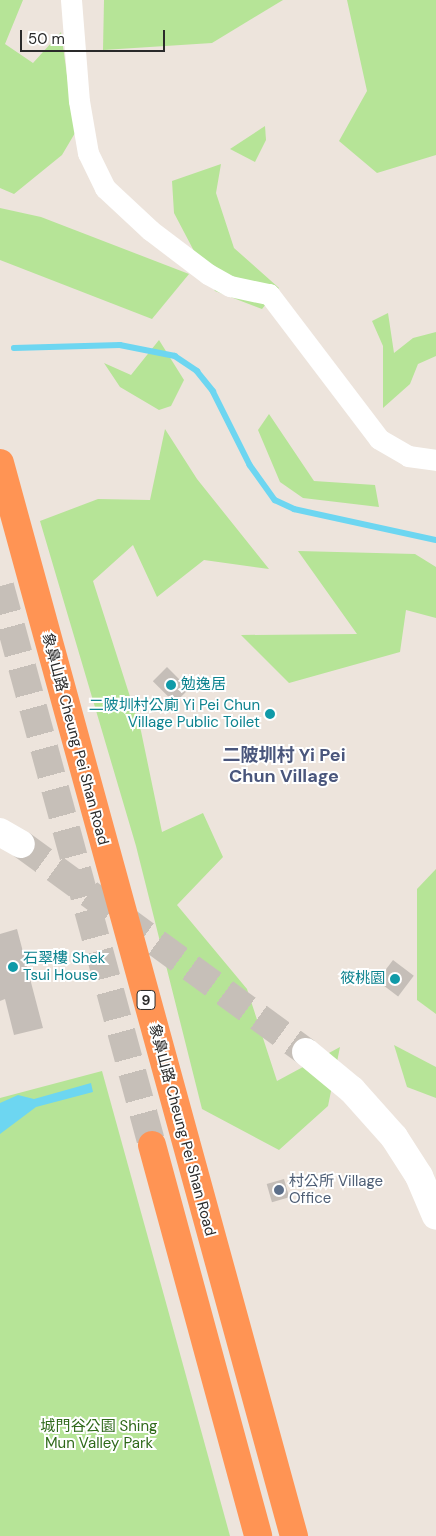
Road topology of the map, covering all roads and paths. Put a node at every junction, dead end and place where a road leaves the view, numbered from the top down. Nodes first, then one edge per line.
1 (71, 0) edge
2 (436, 460) edge
3 (0, 463) edge
4 (306, 1052) tunnel mouth
5 (152, 1145) tunnel mouth
6 (436, 1216) edge
7 (258, 1536) edge
8 (294, 1536) edge

1 - 2 street
3 - 8 highway, 象鼻山路 Cheung Pei Shan Road / 9
4 - 6 street
5 - 7 highway

